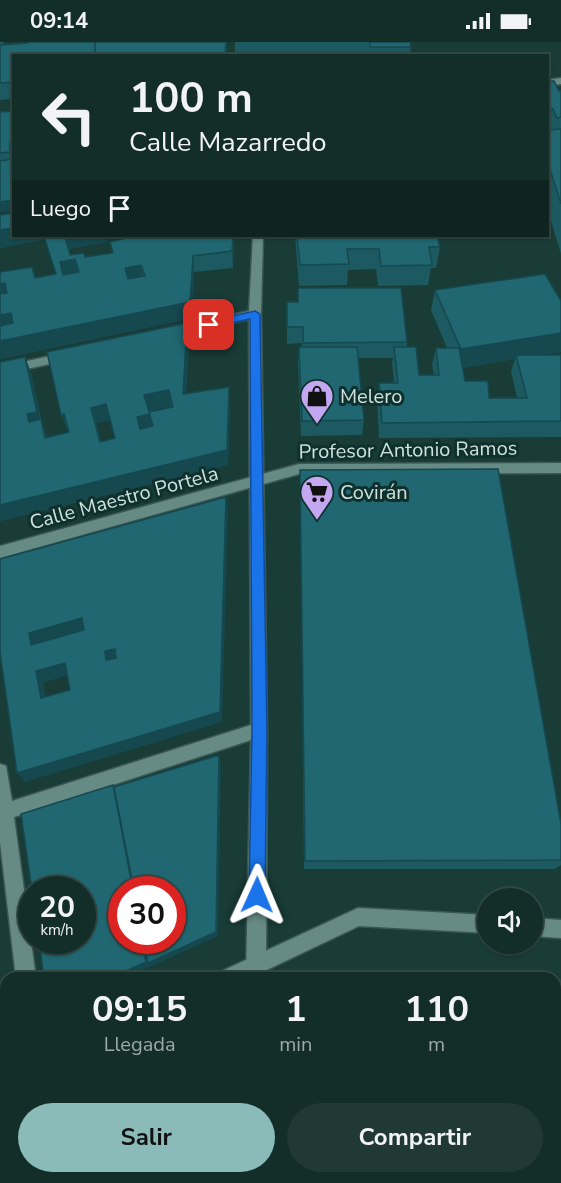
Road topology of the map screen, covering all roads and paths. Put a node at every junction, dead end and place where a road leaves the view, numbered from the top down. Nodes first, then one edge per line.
1 (258, 237) edge
2 (255, 314) junction
3 (162, 335) edge
4 (81, 353) edge
5 (0, 371) edge
6 (561, 468) edge
7 (258, 482) junction
8 (0, 552) edge
9 (259, 730) junction
10 (0, 772) edge
11 (2, 813) edge
12 (477, 923) edge
13 (543, 927) edge
14 (561, 928) edge
15 (25, 972) edge
16 (256, 972) edge

1 - 2 street
2 - 3 street
2 - 7 street
4 - 5 street
6 - 7 street, Profesor Antonio Ramos
7 - 8 street, Calle Maestro Portela
7 - 9 street
9 - 11 street
9 - 16 street
10 - 11 street
11 - 15 street
12 - 16 street
13 - 14 street

